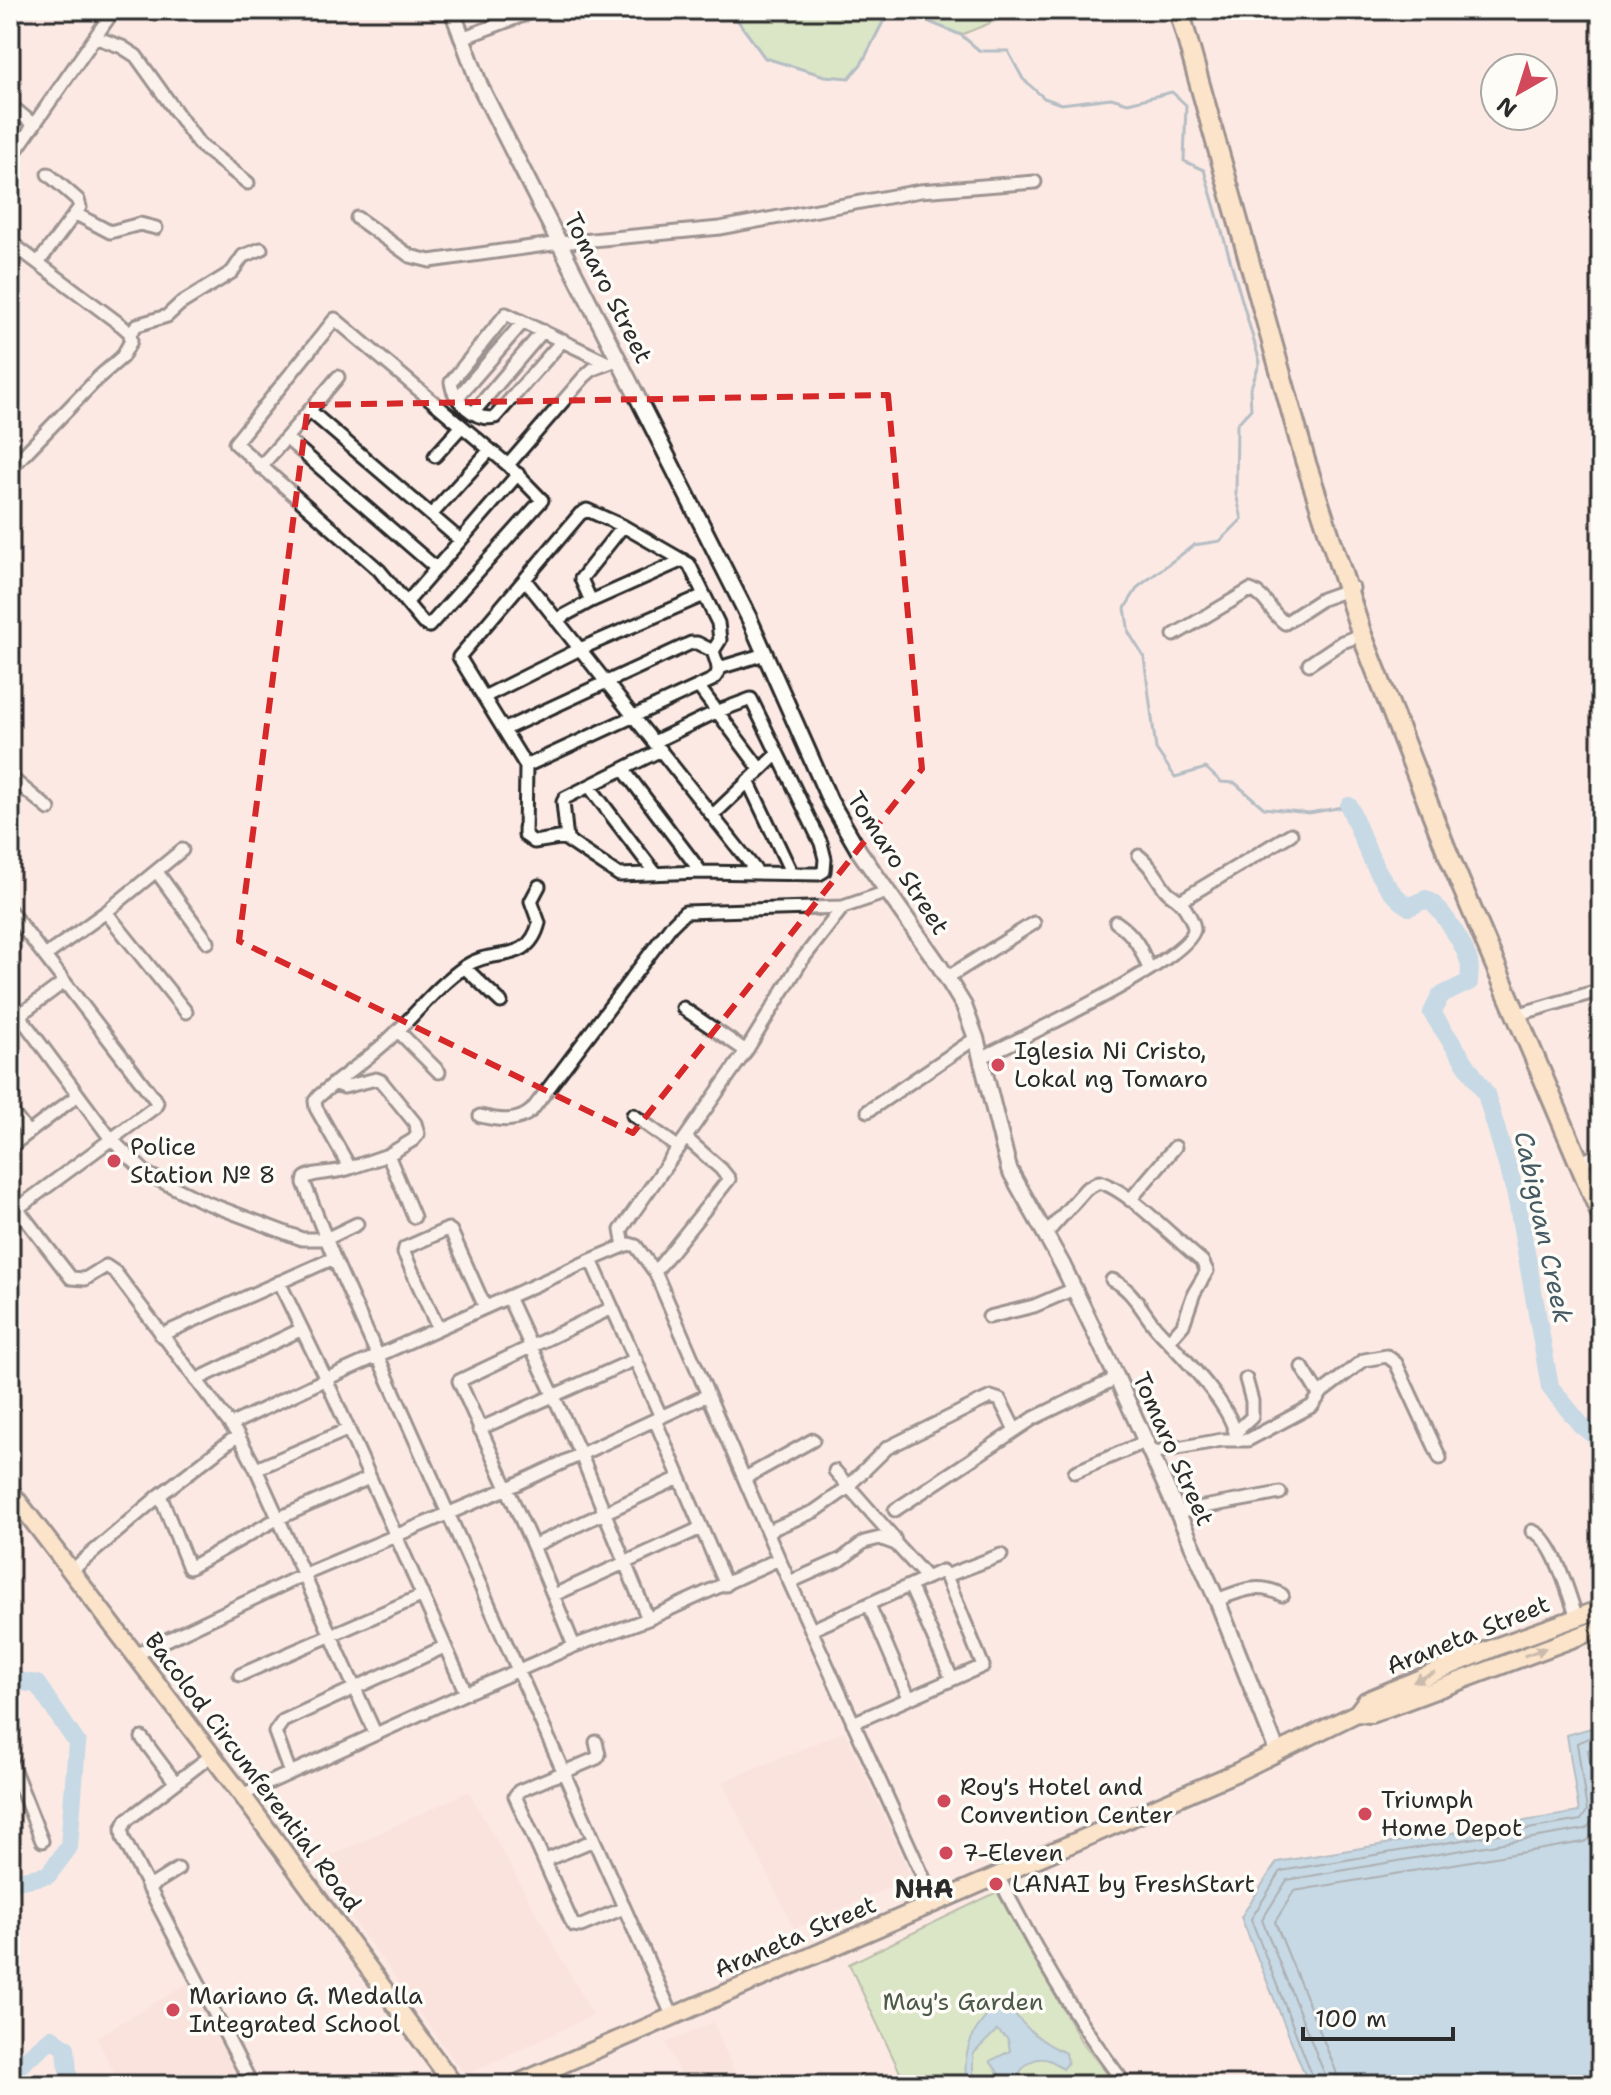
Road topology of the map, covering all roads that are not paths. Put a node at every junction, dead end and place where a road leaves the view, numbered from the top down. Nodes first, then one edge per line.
1 (114, 10) edge
2 (452, 10) edge
3 (537, 10) edge
4 (1179, 10) edge
5 (1187, 10) edge
6 (95, 37) junction
7 (462, 38) junction
8 (10, 105) edge
9 (34, 125) junction
10 (10, 159) edge
11 (48, 174) dead end
12 (1035, 182) dead end
13 (248, 183) dead end
14 (76, 214) junction
15 (357, 218) dead end
16 (156, 228) dead end
17 (10, 242) edge
18 (560, 243) junction
19 (261, 249) dead end
20 (38, 263) junction
21 (1255, 266) junction
22 (523, 322) junction
23 (543, 331) junction
24 (130, 333) junction
25 (563, 340) junction
26 (614, 362) junction
27 (338, 377) dead end
28 (458, 397) junction
29 (310, 411) junction
30 (473, 413) junction
31 (462, 426) junction
32 (286, 438) junction
33 (490, 450) junction
34 (435, 456) dead end
35 (508, 465) junction
36 (260, 467) junction
37 (10, 469) edge
38 (518, 474) junction
39 (431, 515) junction
40 (623, 526) junction
41 (460, 540) junction
42 (683, 560) junction
43 (436, 568) junction
44 (525, 580) junction
45 (1351, 589) junction
46 (704, 595) junction
47 (408, 601) junction
48 (591, 601) junction
49 (556, 620) junction
50 (1366, 634) junction
51 (1174, 635) dead end
52 (580, 649) junction
53 (713, 651) junction
54 (765, 654) junction
55 (1309, 664) dead end
56 (719, 668) junction
57 (607, 681) junction
58 (698, 686) junction
59 (484, 697) junction
60 (716, 712) junction
61 (634, 716) junction
62 (505, 729) junction
63 (657, 746) junction
64 (777, 754) junction
65 (526, 766) junction
66 (623, 769) junction
67 (760, 769) junction
68 (10, 777) edge
69 (748, 781) junction
70 (589, 786) junction
71 (49, 809) dead end
72 (713, 815) junction
73 (1291, 834) dead end
74 (565, 837) junction
75 (182, 850) dead end
76 (1139, 856) dead end
77 (157, 872) junction
78 (701, 872) junction
79 (757, 872) junction
80 (656, 874) junction
81 (792, 874) junction
82 (539, 886) dead end
83 (887, 892) junction
84 (1180, 901) junction
85 (843, 907) junction
86 (10, 911) edge
87 (106, 912) junction
88 (1116, 922) dead end
89 (1034, 923) dead end
90 (208, 942) dead end
91 (45, 956) junction
92 (464, 967) junction
93 (1149, 969) junction
94 (948, 977) junction
95 (64, 982) junction
96 (1601, 990) edge
97 (501, 1002) dead end
98 (10, 1003) edge
99 (683, 1008) dead end
100 (186, 1012) dead end
101 (1519, 1014) junction
102 (14, 1019) edge
103 (398, 1031) junction
104 (976, 1038) junction
105 (746, 1051) junction
106 (981, 1058) junction
107 (439, 1072) dead end
108 (334, 1083) junction
109 (78, 1095) junction
110 (10, 1110) edge
111 (868, 1111) dead end
112 (633, 1115) dead end
113 (480, 1116) dead end
114 (28, 1133) junction
115 (111, 1139) junction
116 (683, 1143) junction
117 (10, 1147) edge
118 (1175, 1147) dead end
119 (388, 1155) junction
120 (1589, 1159) edge
121 (350, 1168) junction
122 (1601, 1195) edge
123 (1130, 1200) junction
124 (14, 1211) edge
125 (1601, 1214) edge
126 (414, 1217) dead end
127 (357, 1224) dead end
128 (1045, 1235) junction
129 (326, 1239) junction
130 (624, 1246) junction
131 (334, 1258) junction
132 (591, 1260) junction
133 (655, 1272) junction
134 (1112, 1280) dead end
135 (279, 1282) junction
136 (1074, 1289) junction
137 (508, 1297) junction
138 (485, 1307) junction
139 (612, 1308) junction
140 (989, 1317) dead end
141 (438, 1328) junction
142 (302, 1329) junction
143 (161, 1335) junction
144 (1169, 1341) junction
145 (530, 1346) junction
146 (379, 1355) junction
147 (636, 1359) junction
148 (1302, 1367) dead end
149 (1117, 1378) junction
150 (326, 1379) junction
151 (1246, 1379) dead end
152 (196, 1380) junction
153 (553, 1395) junction
154 (708, 1395) junction
155 (1319, 1395) junction
156 (658, 1418) junction
157 (479, 1429) junction
158 (235, 1430) junction
159 (347, 1430) junction
160 (1015, 1430) junction
161 (1236, 1436) junction
162 (813, 1440) dead end
163 (1147, 1447) junction
164 (581, 1455) junction
165 (1440, 1458) dead end
166 (256, 1469) junction
167 (835, 1471) dead end
168 (1075, 1472) dead end
169 (369, 1478) junction
170 (679, 1478) junction
171 (745, 1478) junction
172 (848, 1486) junction
173 (506, 1489) junction
174 (10, 1491) edge
175 (1280, 1493) dead end
176 (160, 1495) junction
177 (895, 1510) dead end
178 (605, 1512) junction
179 (1176, 1512) junction
180 (451, 1513) junction
181 (277, 1519) junction
182 (701, 1528) junction
183 (768, 1531) junction
184 (1532, 1531) dead end
185 (394, 1536) junction
186 (896, 1544) junction
187 (533, 1546) junction
188 (1001, 1555) dead end
189 (779, 1559) junction
190 (627, 1562) junction
191 (71, 1571) junction
192 (303, 1575) junction
193 (946, 1576) junction
194 (927, 1578) junction
195 (790, 1582) junction
196 (726, 1585) junction
197 (910, 1586) junction
198 (554, 1595) junction
199 (1282, 1595) dead end
200 (421, 1596) junction
201 (1217, 1600) junction
202 (869, 1605) junction
203 (1601, 1609) edge
204 (1577, 1618) junction
205 (648, 1619) junction
206 (1601, 1628) edge
207 (811, 1630) junction
208 (330, 1636) junction
209 (574, 1646) junction
210 (444, 1647) junction
211 (135, 1655) junction
212 (520, 1670) junction
213 (240, 1675) dead end
214 (952, 1679) junction
215 (354, 1688) junction
216 (466, 1693) junction
217 (909, 1698) junction
218 (1357, 1713) junction
219 (853, 1723) junction
220 (375, 1733) junction
221 (142, 1738) dead end
222 (596, 1742) dead end
223 (1277, 1751) junction
224 (212, 1755) junction
225 (10, 1760) edge
226 (290, 1773) junction
227 (563, 1773) junction
228 (14, 1780) edge
229 (175, 1782) junction
230 (242, 1795) junction
231 (594, 1840) junction
232 (42, 1841) dead end
233 (546, 1860) junction
234 (178, 1869) dead end
235 (998, 1876) junction
236 (148, 1888) junction
237 (935, 1903) junction
238 (624, 1908) junction
239 (673, 2017) junction
240 (252, 2085) edge
241 (454, 2085) edge
242 (515, 2085) edge
243 (1126, 2085) edge

1 - 6 street
2 - 7 street, Tomaro Street
3 - 7 street
4 - 21 highway
5 - 21 highway
6 - 9 street
6 - 13 street
7 - 18 street, Tomaro Street
8 - 9 street
9 - 10 street
11 - 14 street
12 - 18 street
14 - 16 street
14 - 20 street
15 - 18 street
17 - 20 street
18 - 26 street, Tomaro Street
19 - 24 street
20 - 24 street
21 - 45 highway
22 - 23 street
22 - 28 street
22 - 28 street
23 - 25 street
23 - 30 street
24 - 37 street
25 - 26 street
25 - 30 street
26 - 35 street
26 - 54 street, Tomaro Street
27 - 29 street
28 - 30 street
29 - 32 street
29 - 39 street
31 - 33 street
31 - 34 street
31 - 36 street
32 - 36 street
32 - 43 street
33 - 35 street
33 - 39 street
35 - 38 street
36 - 47 street
38 - 41 street
38 - 47 street
39 - 41 street
40 - 42 street
40 - 44 street
40 - 48 street
41 - 43 street
42 - 46 street
42 - 48 street
43 - 47 street
44 - 49 street
44 - 59 street
45 - 50 highway
45 - 51 street
46 - 52 street
46 - 53 street
48 - 49 street
49 - 52 street
50 - 55 street
50 - 101 highway
52 - 57 street
52 - 59 street
53 - 56 street
53 - 57 street
54 - 56 street
54 - 83 street, Tomaro Street
56 - 58 street
57 - 61 street
57 - 62 street
58 - 60 street
58 - 61 street
59 - 62 street
60 - 63 street
60 - 64 street
60 - 67 street
61 - 63 street
61 - 65 street
62 - 65 street
63 - 66 street
63 - 72 street
64 - 67 street
64 - 81 street
65 - 74 street
66 - 70 street
66 - 78 street
67 - 69 street
68 - 71 street
69 - 72 street
69 - 81 street
70 - 74 street
70 - 80 street
72 - 79 street
73 - 84 street
74 - 80 street
75 - 77 street
76 - 84 street
77 - 87 street
77 - 90 street
78 - 79 street
78 - 80 street
79 - 81 street
82 - 92 street
83 - 85 street
83 - 94 street, Tomaro Street
84 - 93 street
85 - 105 street
85 - 113 street
86 - 91 street
87 - 91 street
87 - 100 street
88 - 93 street
89 - 94 street
91 - 95 street
92 - 97 street
92 - 103 street
93 - 106 street
94 - 104 street, Tomaro Street
95 - 102 street
95 - 115 street
96 - 101 street
98 - 102 street
99 - 105 street
101 - 120 highway
102 - 109 street
103 - 107 street
103 - 108 street
104 - 106 street, Tomaro Street
104 - 111 street
105 - 116 street
106 - 128 street, Tomaro Street
108 - 119 street
108 - 121 street
109 - 114 street
109 - 115 street
110 - 114 street
112 - 116 street
114 - 117 street
115 - 124 street
115 - 129 street
116 - 130 street
116 - 133 street
118 - 123 street
119 - 121 street
119 - 126 street
120 - 122 highway
120 - 125 highway
121 - 129 street
123 - 128 street
123 - 144 street
124 - 143 street
127 - 129 street
128 - 136 street, Tomaro Street
129 - 131 street
130 - 132 street
130 - 133 street
131 - 135 street
131 - 146 street
132 - 137 street
132 - 139 street
133 - 154 street
134 - 144 street
135 - 142 street
135 - 143 street
136 - 140 street
136 - 149 street, Tomaro Street
137 - 138 street
137 - 145 street
138 - 141 street
138 - 141 street
139 - 145 street
139 - 147 street
141 - 146 street
142 - 150 street
142 - 152 street
143 - 152 street
144 - 161 street
145 - 153 street
145 - 157 street
146 - 150 street
146 - 180 street
147 - 153 street
147 - 156 street
148 - 155 street
149 - 160 street
149 - 163 street, Tomaro Street
150 - 158 street
150 - 159 street
151 - 161 street
152 - 158 street
153 - 157 street
153 - 164 street
154 - 156 street
154 - 171 street
155 - 161 street
155 - 165 street
156 - 164 street
156 - 170 street
157 - 173 street
158 - 166 street
158 - 176 street
159 - 166 street
159 - 169 street
160 - 172 street
160 - 177 street
161 - 163 street
162 - 171 street
163 - 168 street
163 - 179 street, Tomaro Street
164 - 173 street
164 - 178 street
166 - 181 street
167 - 172 street
169 - 181 street
169 - 185 street
170 - 178 street
170 - 182 street
171 - 183 street
172 - 183 street
172 - 186 street
173 - 180 street
173 - 187 street
174 - 191 main road, Bacolod Circumferential Road
175 - 179 street
176 - 181 street
176 - 191 street
178 - 187 street
178 - 190 street
179 - 201 street, Tomaro Street
180 - 185 street
180 - 212 street
181 - 192 street
182 - 190 street
182 - 196 street
183 - 189 street
184 - 204 street
185 - 192 street
185 - 200 street
186 - 194 street
186 - 195 street
187 - 198 street
188 - 193 street
189 - 195 street
189 - 196 street
190 - 198 street
190 - 205 street
191 - 211 main road, Bacolod Circumferential Road
192 - 208 street
192 - 211 street
193 - 194 street
193 - 214 street
194 - 197 street
195 - 207 street
196 - 205 street
197 - 202 street
197 - 214 street
198 - 209 street
199 - 201 street
200 - 208 street
200 - 210 street
201 - 223 street, Tomaro Street
202 - 207 street
202 - 217 street
203 - 204 main road, Araneta Street
204 -> 218 main road, Araneta Street
205 - 209 street
218 -> 206 main road, Araneta Street
207 - 219 street
208 - 213 street
208 - 215 street
209 - 212 street
210 - 215 street
210 - 216 street
211 - 224 main road, Bacolod Circumferential Road
212 - 216 street
212 - 227 street
214 - 217 street
215 - 220 street
215 - 226 street
216 - 220 street
217 - 219 street
218 - 223 main road, Araneta Street
219 - 237 street
220 - 226 street
221 - 229 street
222 - 227 street
223 - 235 main road, Araneta Street
224 - 229 street
224 - 230 main road, Bacolod Circumferential Road
225 - 228 street
226 - 230 street
227 - 231 street
227 - 233 street
228 - 232 street
229 - 236 street
230 - 241 main road, Bacolod Circumferential Road
231 - 233 street
231 - 238 street
233 - 238 street
234 - 236 street
235 - 237 main road, Araneta Street
235 - 243 street
236 - 240 street
237 - 239 main road, Araneta Street
238 - 239 street
239 - 242 main road, Araneta Street

